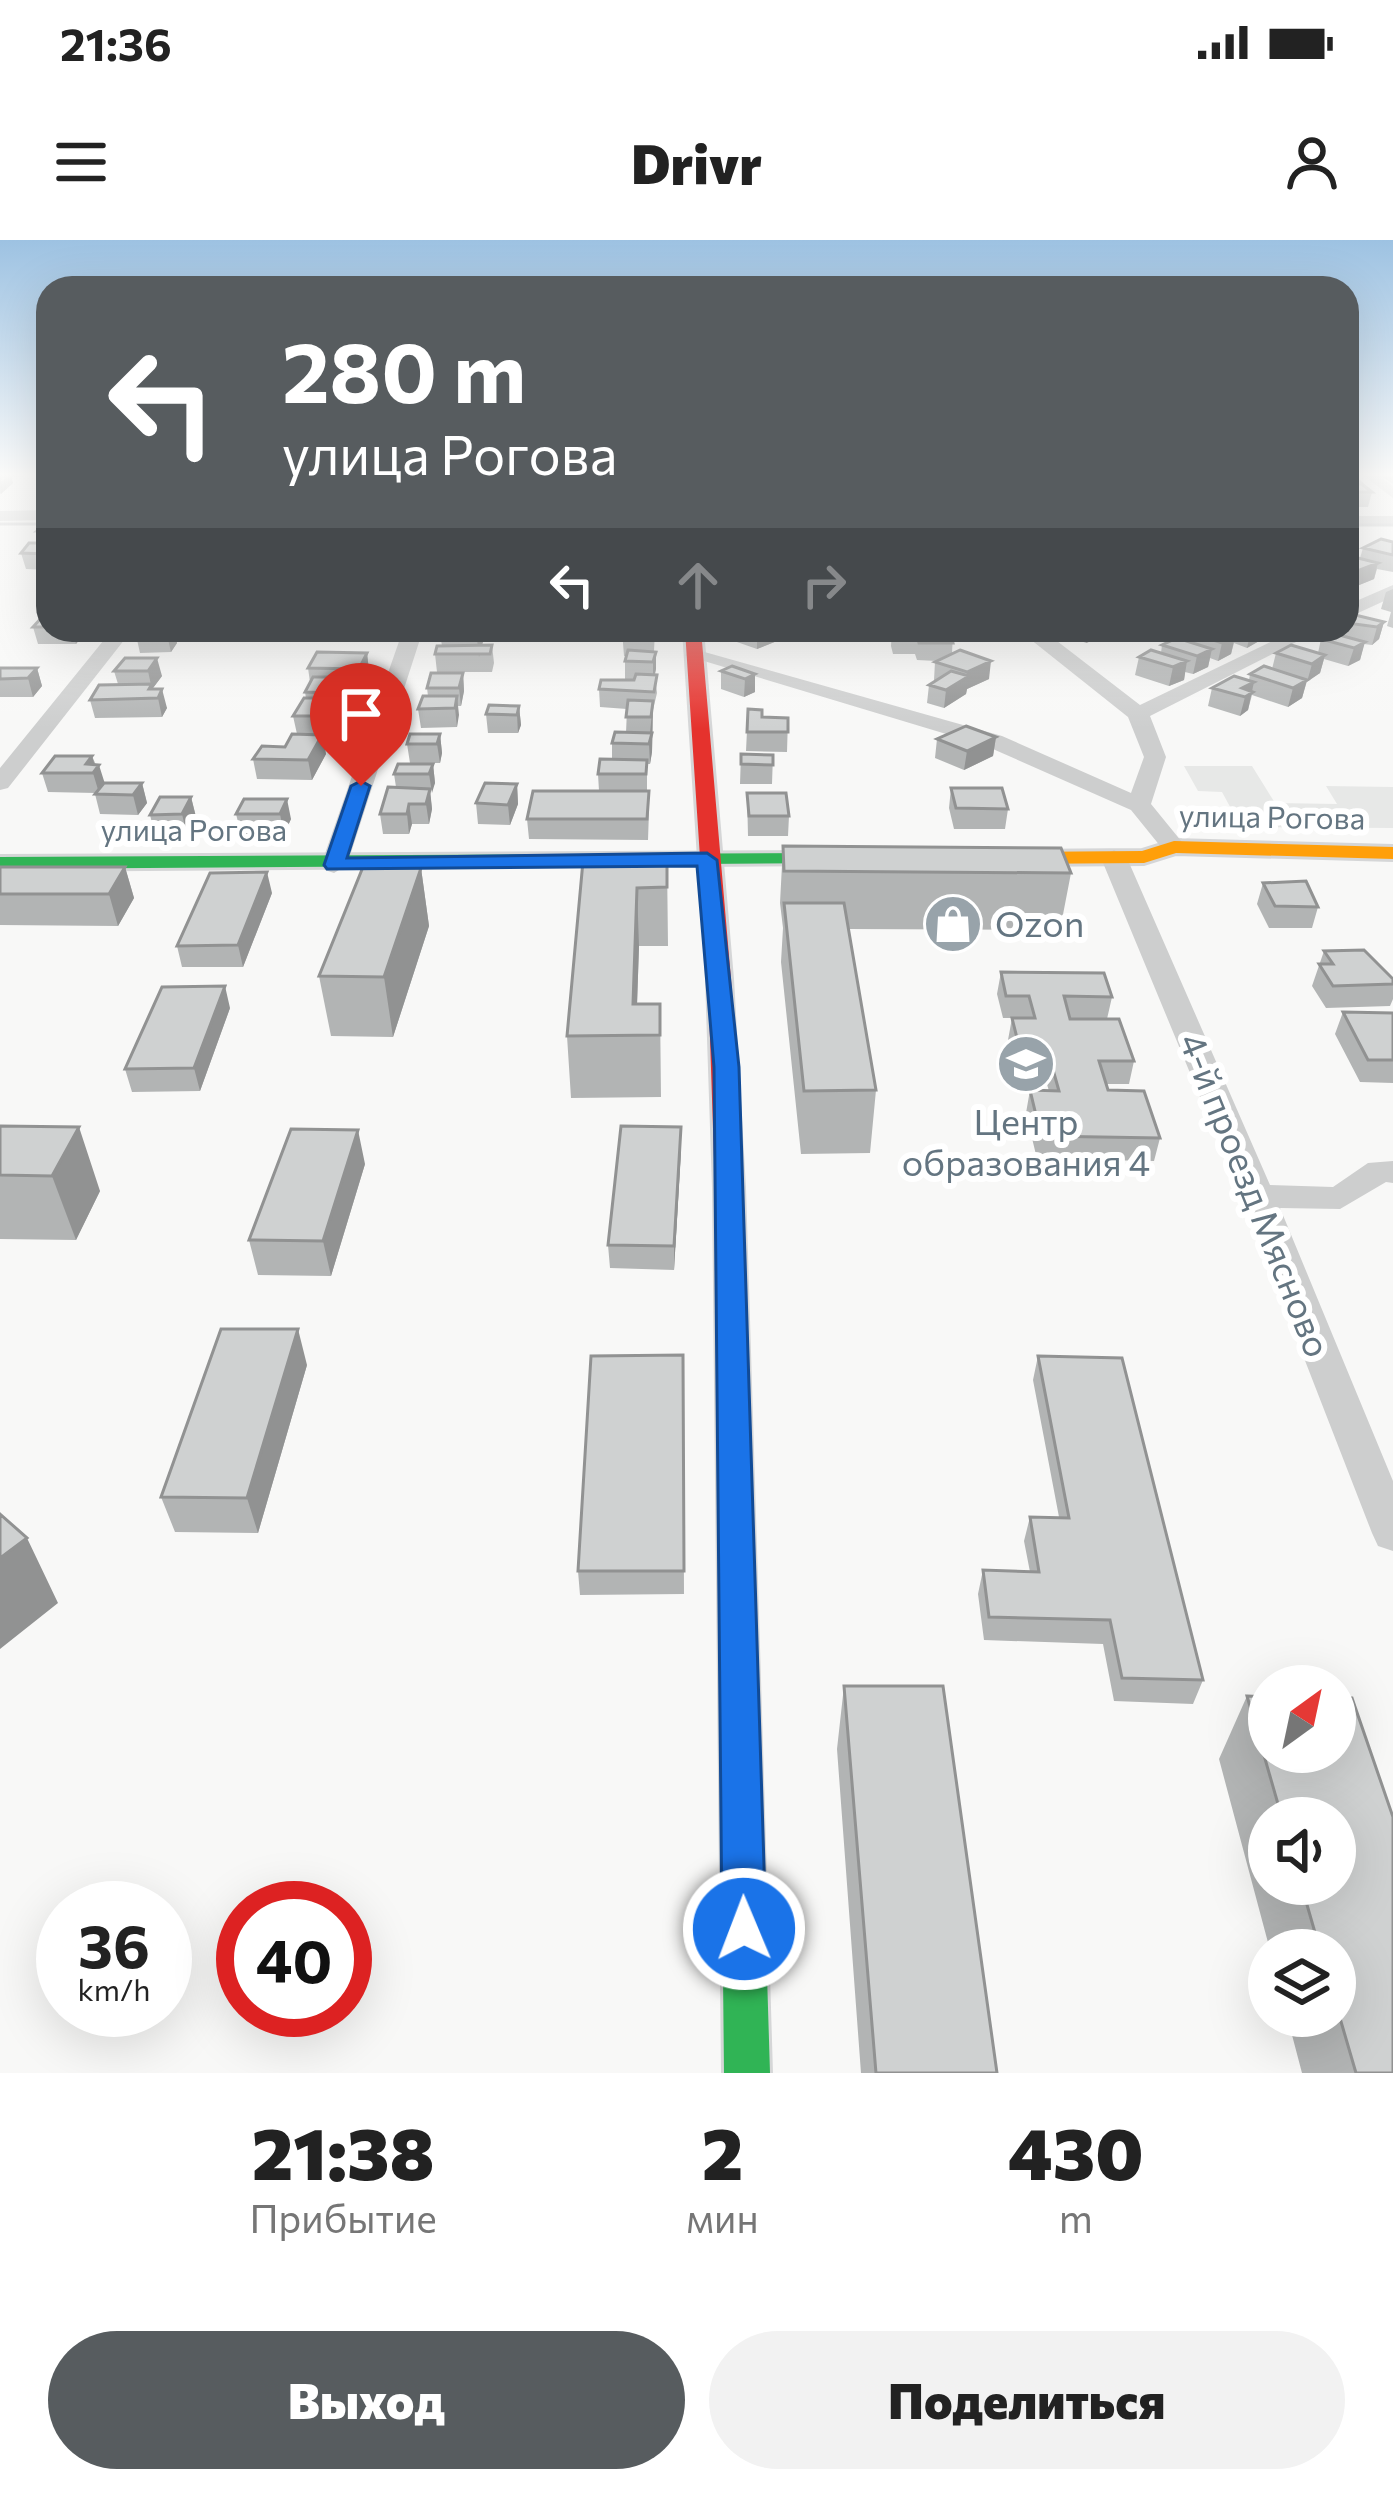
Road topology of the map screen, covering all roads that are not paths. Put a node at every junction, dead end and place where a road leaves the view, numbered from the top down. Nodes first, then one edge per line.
1 (1393, 590) edge
2 (1359, 606) edge
3 (112, 642) edge
4 (409, 642) edge
5 (1048, 642) edge
6 (1285, 642) edge
7 (693, 643) edge
8 (1138, 714) junction
9 (0, 783) edge
10 (1139, 806) junction
11 (1174, 847) junction
12 (1392, 853) edge
13 (970, 858) edge
14 (1114, 858) junction
15 (874, 859) edge
16 (707, 860) junction
17 (0, 863) edge
18 (334, 865) junction
19 (1393, 1172) edge
20 (1258, 1196) junction
21 (1393, 1533) edge
22 (747, 2073) edge

1 - 2 street
3 - 9 street
4 - 18 street
5 - 8 street
6 - 8 street
7 - 10 street
7 - 16 street
8 - 10 street
10 - 11 street
11 - 12 street, улица Рогова
11 - 14 street, улица Рогова
13 - 14 street, улица Рогова
14 - 20 street, 4-й проезд Мясново
15 - 16 street, улица Рогова
16 - 18 street, улица Рогова
16 - 22 street
17 - 18 street, улица Рогова
19 - 20 street
20 - 21 street, 4-й проезд Мясново

